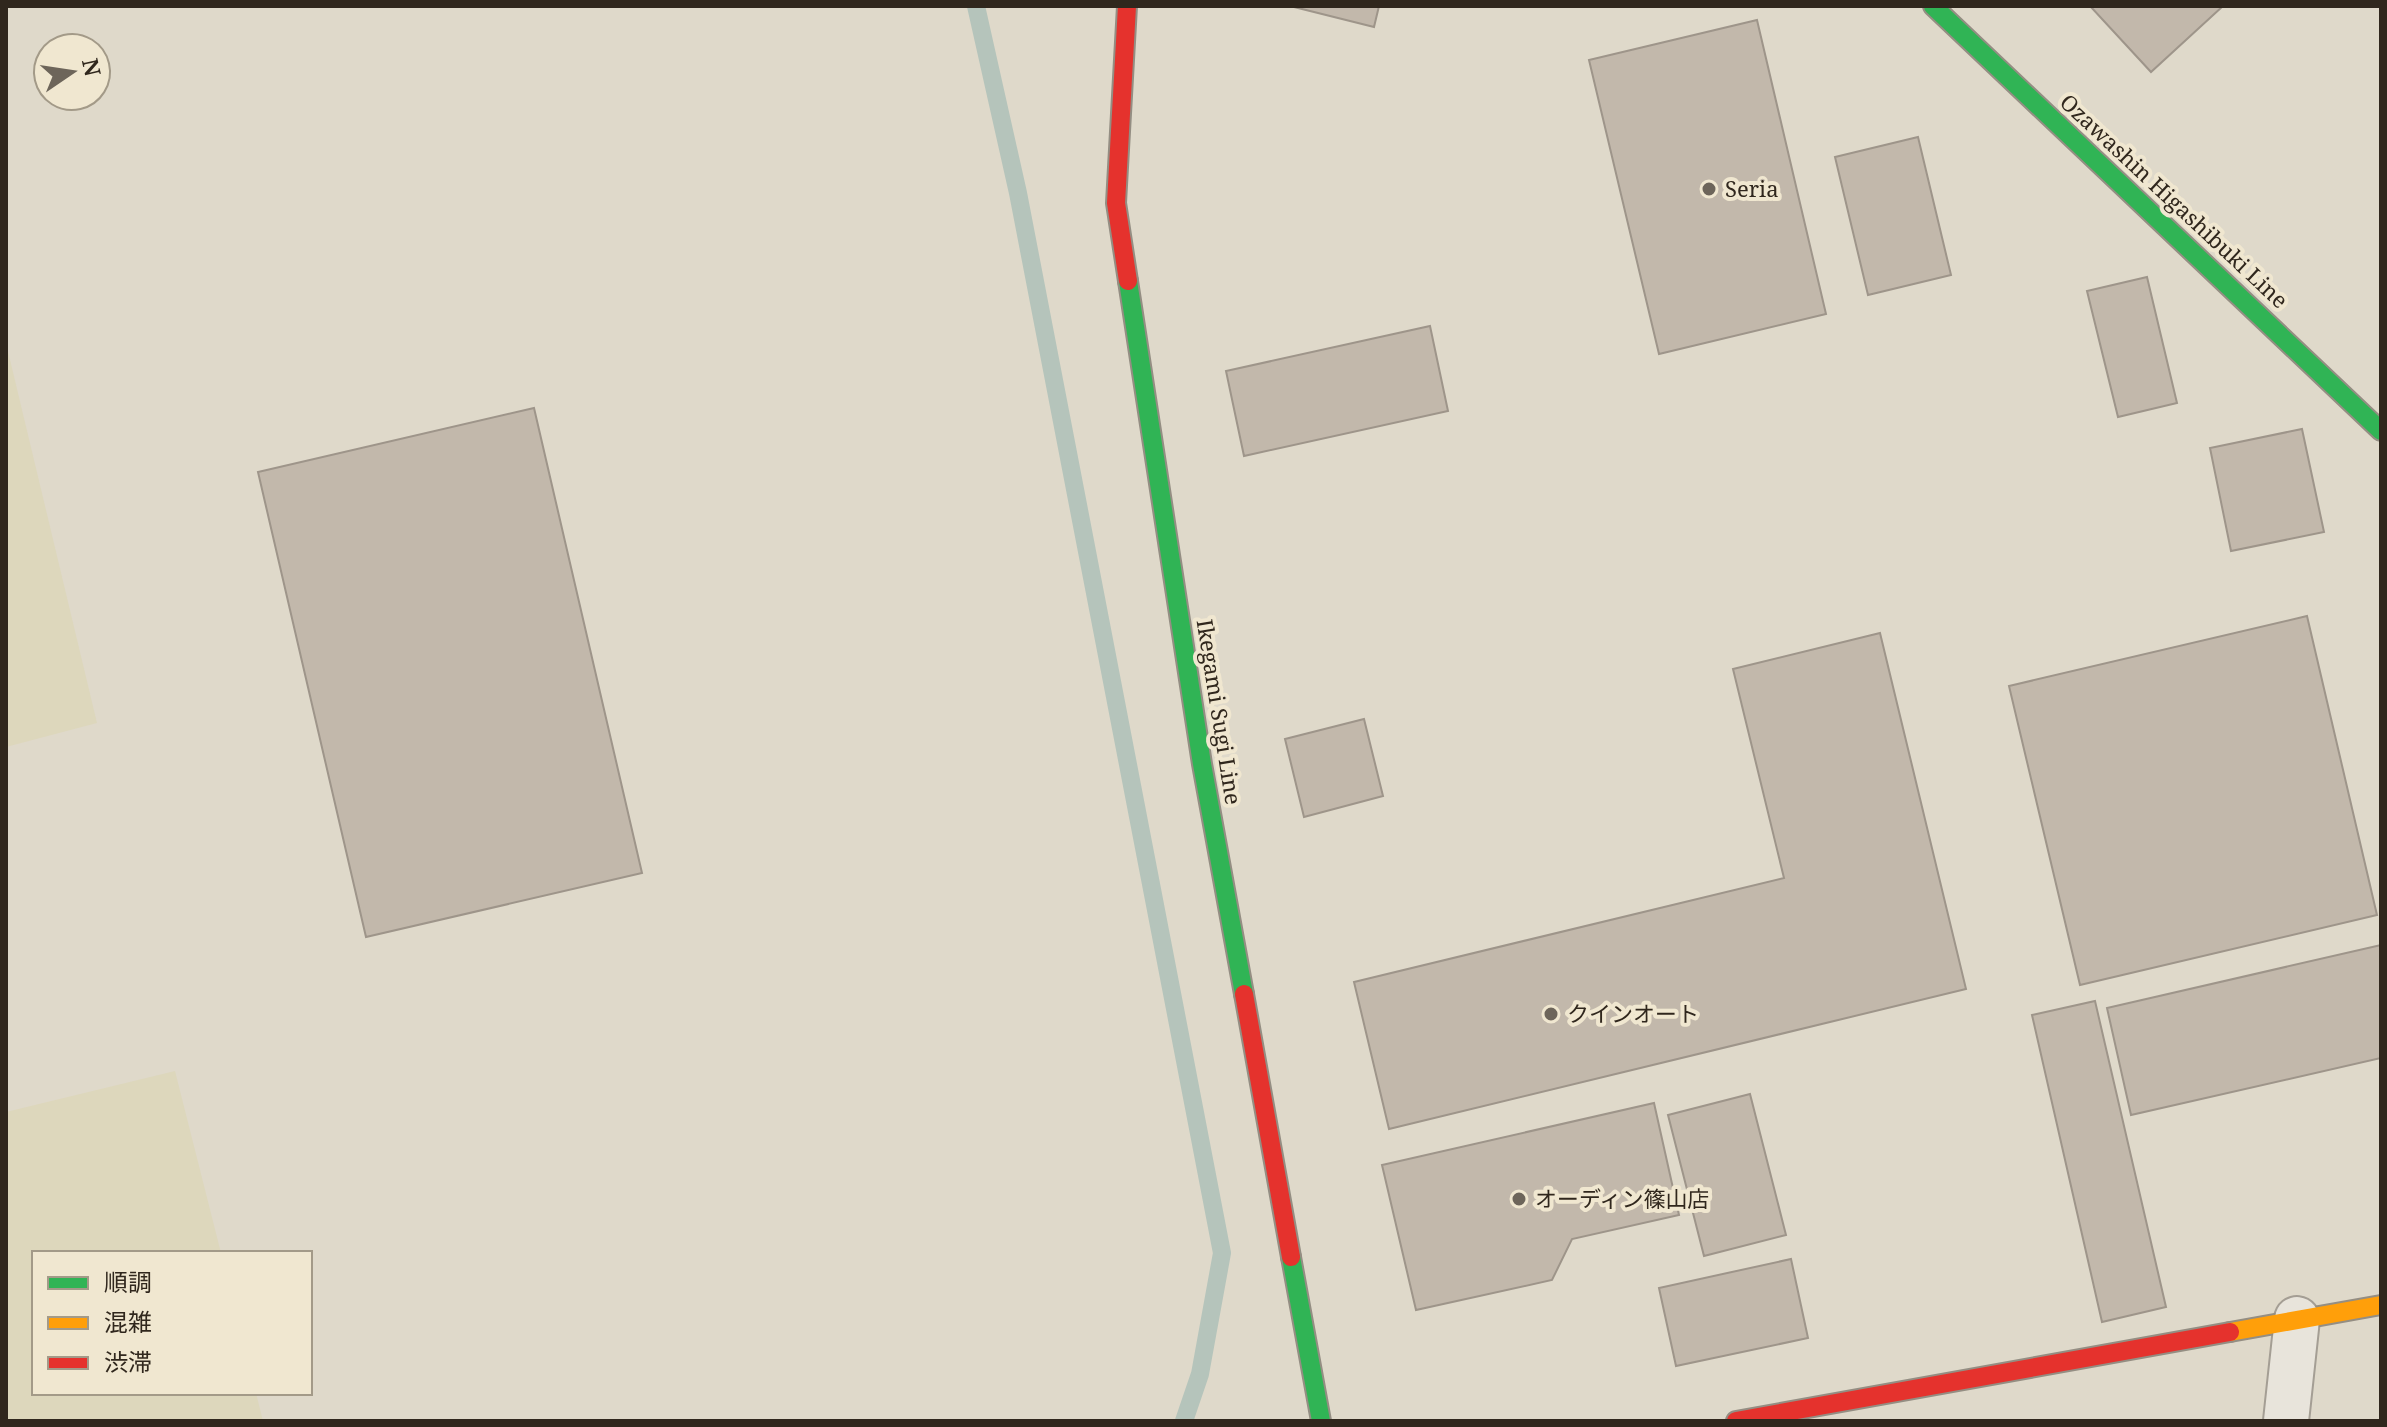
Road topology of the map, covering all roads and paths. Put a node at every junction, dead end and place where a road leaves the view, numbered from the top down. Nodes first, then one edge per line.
1 (1127, 6) edge
2 (1933, 6) edge
3 (2381, 431) edge
4 (2381, 1305) edge
5 (2297, 1319) junction
6 (1321, 1421) edge
7 (1736, 1421) edge
8 (2286, 1421) edge

1 - 6 main road, Ikegami Sugi Line
2 - 3 main road, Ozawashin Higashibuki Line
4 - 5 main road
5 - 7 main road
5 - 8 street

